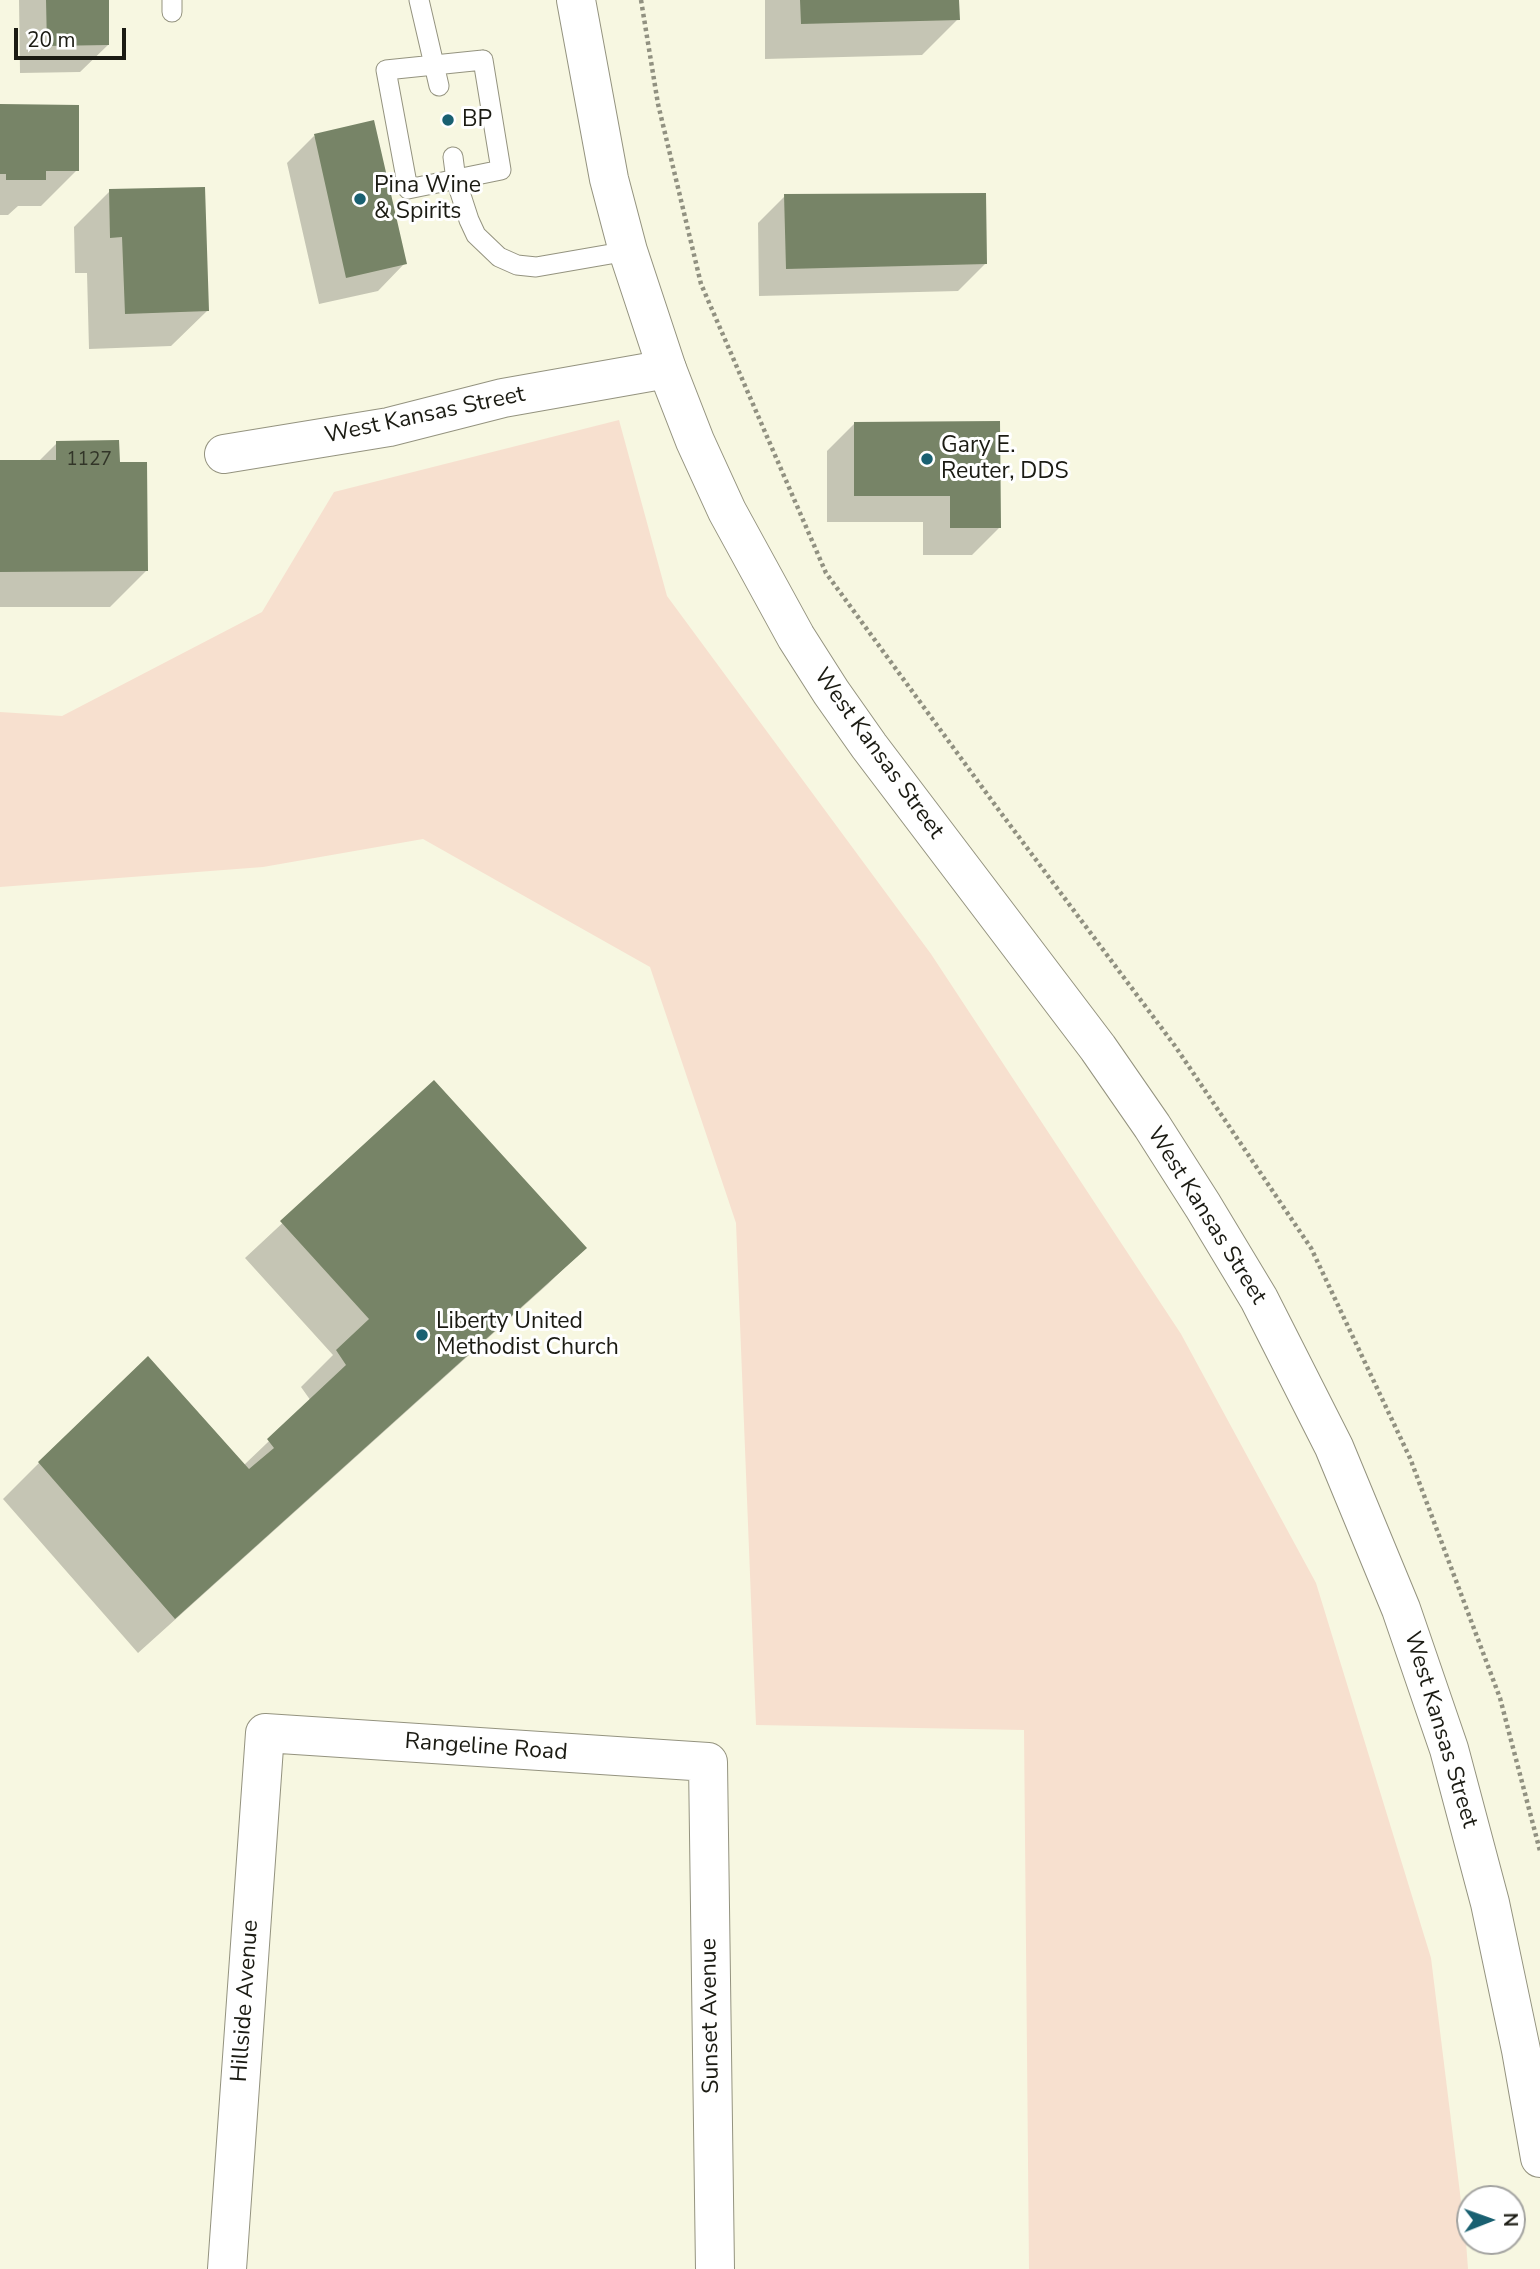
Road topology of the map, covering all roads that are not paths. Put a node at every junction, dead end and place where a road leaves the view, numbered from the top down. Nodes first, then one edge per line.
1 (419, 0) edge
2 (576, 0) edge
3 (434, 64) junction
4 (439, 86) dead end
5 (453, 157) dead end
6 (456, 180) junction
7 (628, 251) junction
8 (667, 369) junction
9 (224, 454) dead end
10 (265, 1733) joint
11 (708, 1762) joint
12 (1536, 2102) edge
13 (1540, 2151) edge
14 (1540, 2158) edge
15 (227, 2269) edge
16 (715, 2269) edge

1 - 3 lane
2 - 7 main road, West Kansas Street
3 - 4 lane
3 - 6 lane
3 - 6 lane
5 - 6 lane
6 - 7 lane
7 - 8 main road, West Kansas Street
8 - 9 main road, West Kansas Street
8 - 12 main road, West Kansas Street
10 - 11 main road, Rangeline Road
10 - 15 main road, Hillside Avenue
11 - 16 main road, Sunset Avenue
12 - 13 main road, West Kansas Street
13 - 14 main road, West Kansas Street

